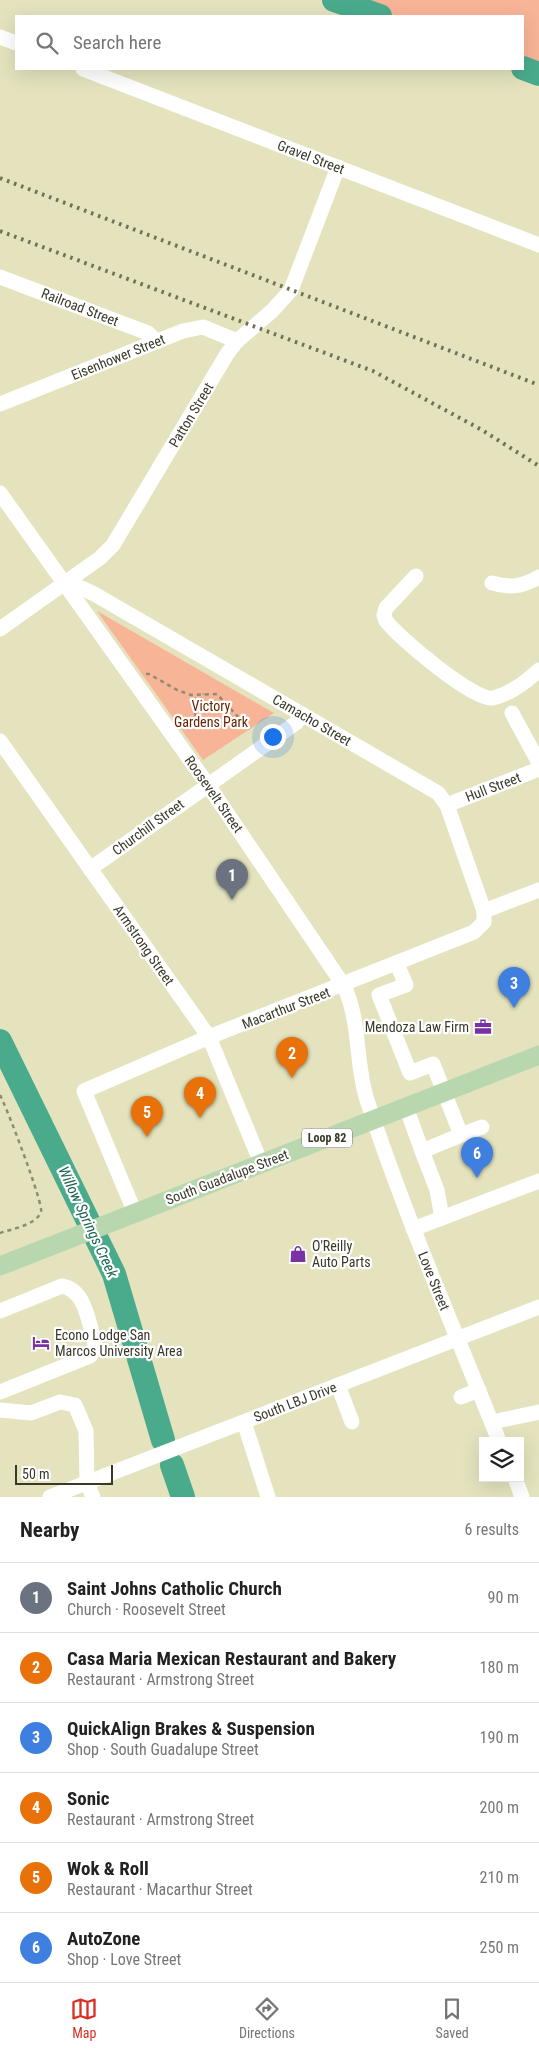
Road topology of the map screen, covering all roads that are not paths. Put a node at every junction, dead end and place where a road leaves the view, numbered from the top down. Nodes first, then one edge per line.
1 (0, 37) edge
2 (15, 43) edge
3 (86, 70) edge
4 (338, 167) junction
5 (539, 245) edge
6 (0, 277) edge
7 (237, 341) junction
8 (157, 342) junction
9 (0, 404) edge
10 (0, 493) edge
11 (416, 576) dead end
12 (539, 577) edge
13 (492, 582) dead end
14 (65, 583) junction
15 (0, 629) edge
16 (539, 670) edge
17 (512, 713) dead end
18 (302, 714) junction
19 (0, 742) edge
20 (539, 763) edge
21 (539, 769) edge
22 (208, 785) junction
23 (447, 805) junction
24 (90, 869) junction
25 (539, 890) edge
26 (484, 916) junction
27 (397, 964) junction
28 (344, 986) junction
29 (209, 1037) junction
30 (539, 1056) edge
31 (444, 1092) junction
32 (406, 1107) junction
33 (374, 1119) junction
34 (482, 1127) dead end
35 (461, 1135) junction
36 (422, 1151) junction
37 (261, 1163) junction
38 (539, 1181) edge
39 (135, 1213) junction
40 (442, 1218) junction
41 (413, 1229) junction
42 (0, 1266) edge
43 (539, 1307) edge
44 (0, 1311) edge
45 (458, 1340) junction
46 (338, 1385) junction
47 (479, 1390) junction
48 (0, 1392) edge
49 (461, 1398) dead end
50 (0, 1410) edge
51 (539, 1412) edge
52 (244, 1422) junction
53 (352, 1422) dead end
54 (492, 1422) junction
55 (498, 1437) edge
56 (516, 1482) edge
57 (87, 1483) junction
58 (50, 1497) edge
59 (92, 1497) edge
60 (268, 1497) edge
61 (522, 1497) edge

1 - 2 street
3 - 4 street, Gravel Street
4 - 5 street, Gravel Street
4 - 7 street, Patton Street
6 - 8 street, Railroad Street
7 - 8 street, Eisenhower Street
7 - 14 street, Patton Street
8 - 9 street, Eisenhower Street
10 - 14 street, Roosevelt Street
11 - 16 street
12 - 13 street
14 - 15 street, Patton Street
14 - 18 street, Camacho Street
14 - 22 street, Roosevelt Street
17 - 20 street
18 - 22 street, Churchill Street
18 - 23 street, Camacho Street
19 - 24 street, Armstrong Street
21 - 23 street, Hull Street
22 - 24 street, Churchill Street
22 - 28 street, Roosevelt Street
23 - 26 street, Camacho Street
24 - 29 street, Armstrong Street
25 - 26 street, Macarthur Street
26 - 27 street, Macarthur Street
27 - 28 street, Macarthur Street
27 - 31 street
28 - 29 street, Macarthur Street
28 - 33 street, Roosevelt Street
29 - 37 street, Armstrong Street
29 - 39 street, Macarthur Street
30 - 31 main road, South Guadalupe Street / Loop 82
31 - 32 main road, South Guadalupe Street / Loop 82
31 - 35 street
32 - 33 main road, South Guadalupe Street / Loop 82
32 - 36 street
33 - 37 main road, South Guadalupe Street / Loop 82
33 - 41 street, Love Street
34 - 35 street
35 - 36 street
36 - 40 street
37 - 39 main road, South Guadalupe Street / Loop 82
38 - 40 street
39 - 42 main road, South Guadalupe Street / Loop 82
40 - 41 street
41 - 45 street, Love Street
43 - 45 street, South LBJ Drive
44 - 48 street
45 - 46 street, South LBJ Drive
45 - 47 street, Love Street
46 - 52 street, South LBJ Drive
46 - 53 street
47 - 49 street
47 - 54 street, Love Street
50 - 57 street
51 - 54 street
52 - 57 street, South LBJ Drive
52 - 60 street
54 - 55 street, Love Street
56 - 61 street
57 - 58 street, South LBJ Drive
57 - 59 street

